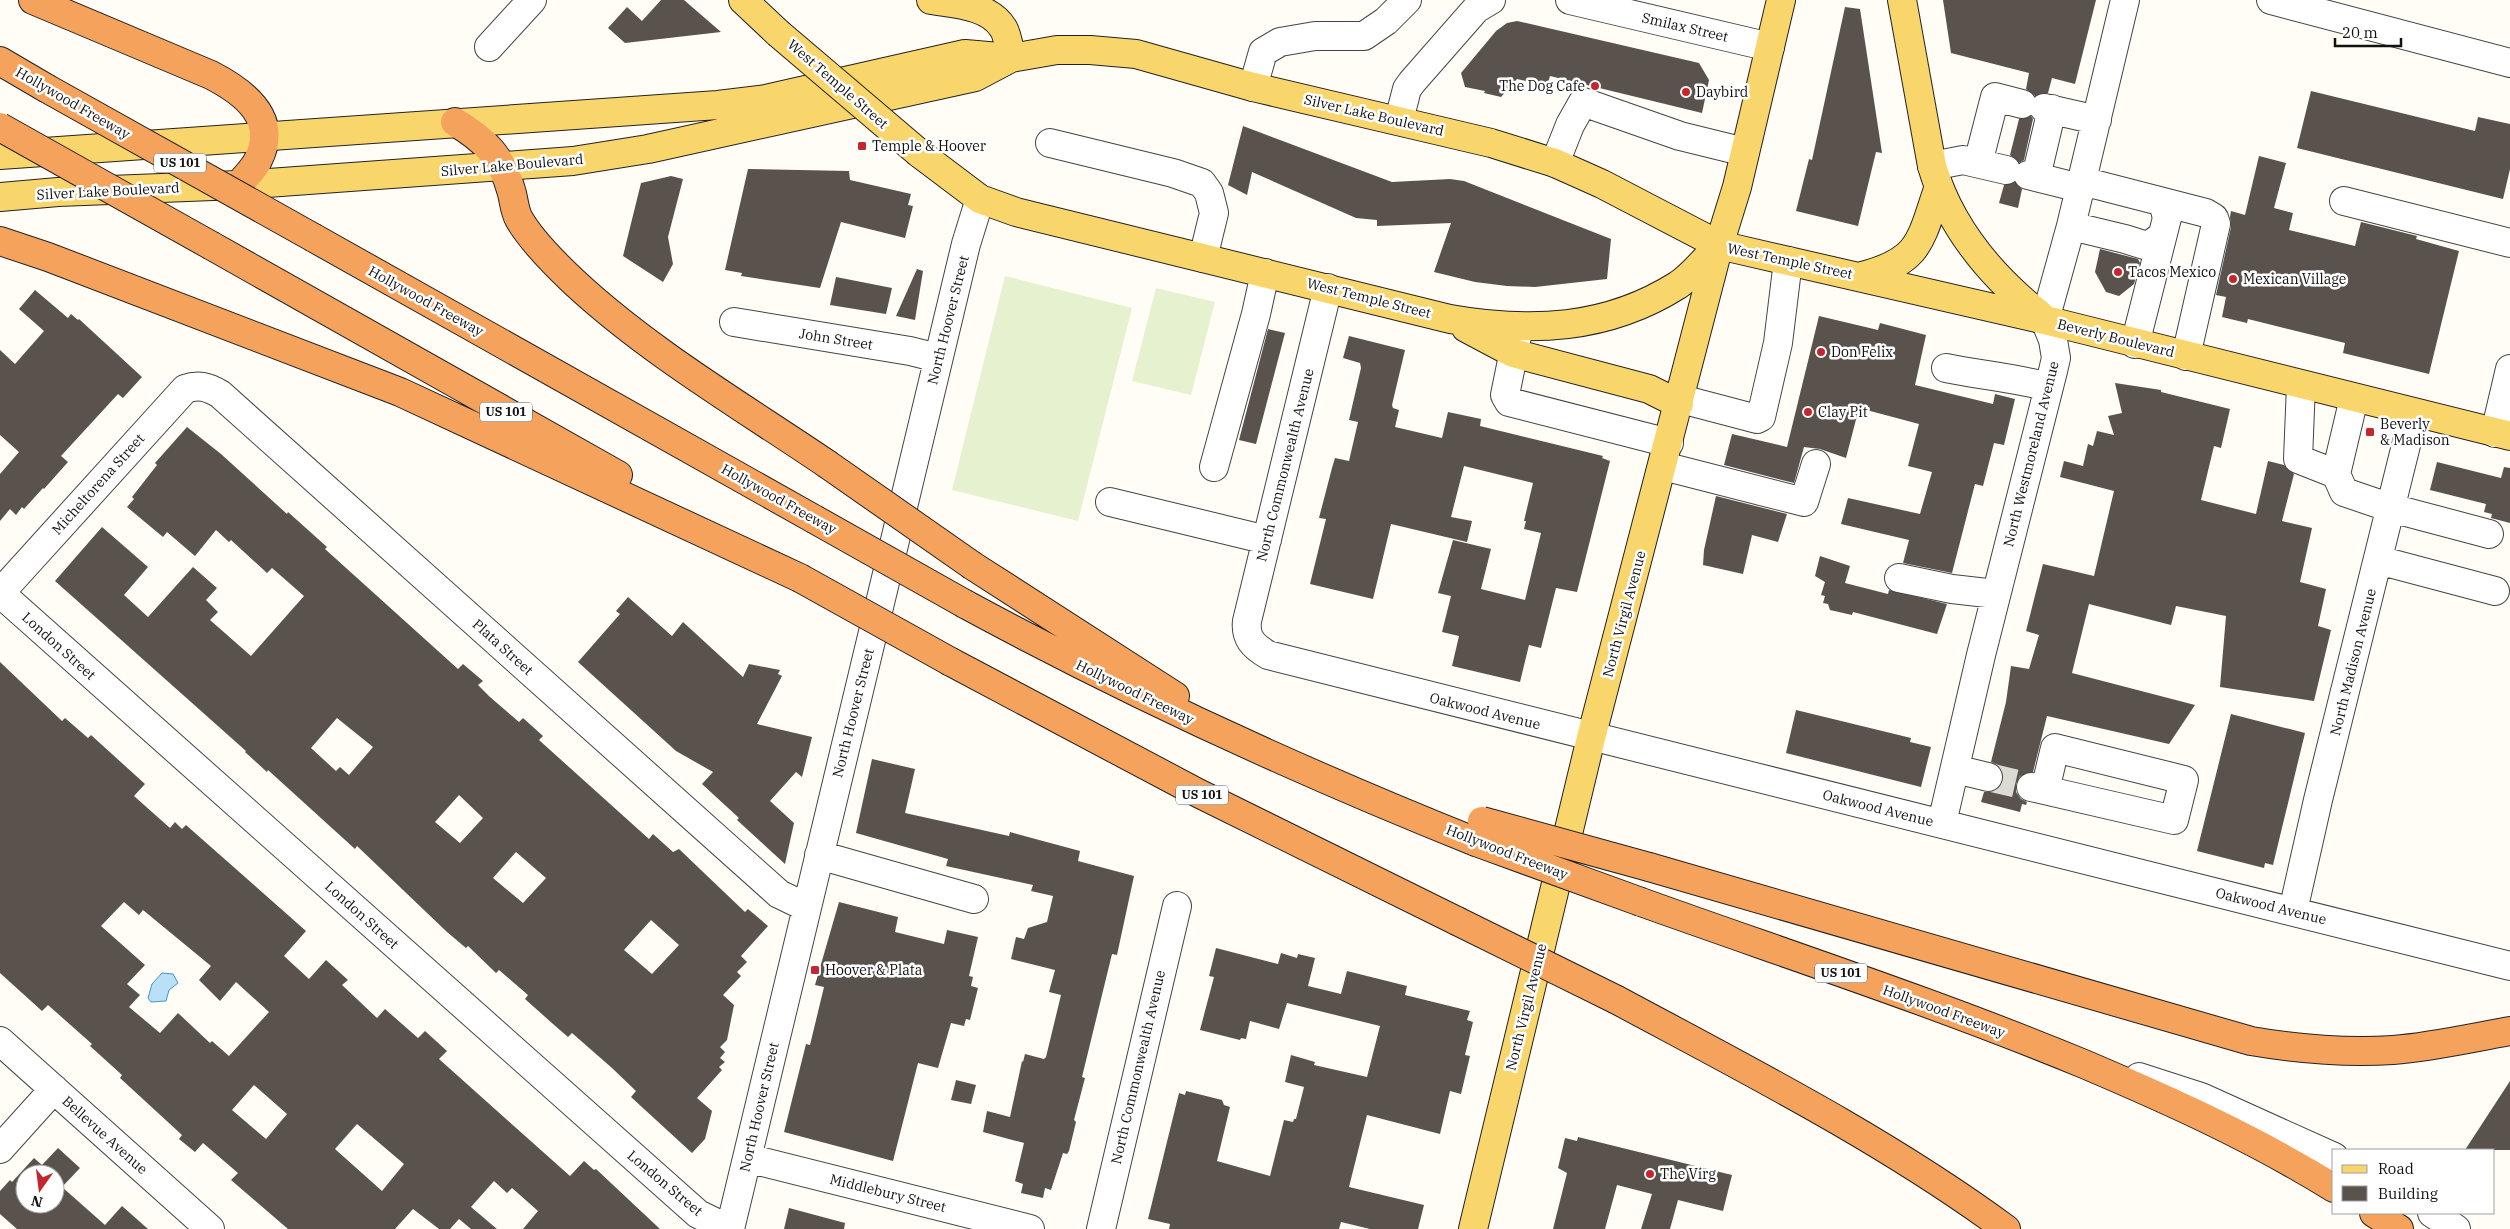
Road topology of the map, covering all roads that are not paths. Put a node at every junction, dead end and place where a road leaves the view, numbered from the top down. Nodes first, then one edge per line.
1 (34, 0) edge
2 (532, 0) edge
3 (743, 0) edge
4 (932, 0) edge
5 (1407, 0) edge
6 (1490, 0) edge
7 (1570, 0) edge
8 (1781, 0) edge
9 (1902, 0) edge
10 (2125, 0) edge
11 (2271, 0) edge
12 (490, 47) dead end
13 (1770, 47) junction
14 (1011, 58) junction
15 (0, 61) edge
16 (2510, 63) edge
17 (1253, 87) junction
18 (2039, 107) junction
19 (1399, 120) junction
20 (2097, 120) junction
21 (455, 122) junction
22 (0, 127) edge
23 (264, 136) junction
24 (1050, 143) dead end
25 (1745, 152) junction
26 (0, 155) edge
27 (1555, 163) junction
28 (1978, 163) junction
29 (503, 168) junction
30 (2023, 174) junction
31 (1935, 178) junction
32 (2081, 184) junction
33 (239, 185) junction
34 (0, 197) edge
35 (980, 199) junction
36 (2344, 201) dead end
37 (2163, 202) junction
38 (2071, 226) junction
39 (2162, 236) junction
40 (0, 241) edge
41 (2510, 243) edge
42 (1719, 245) junction
43 (1203, 258) junction
44 (1788, 261) junction
45 (1265, 273) junction
46 (1862, 276) junction
47 (1328, 288) junction
48 (2045, 320) junction
49 (734, 322) dead end
50 (1516, 340) junction
51 (2135, 344) junction
52 (2186, 356) junction
53 (938, 358) junction
54 (1946, 368) dead end
55 (2510, 369) edge
56 (2301, 385) junction
57 (202, 386) joint
58 (2049, 387) junction
59 (2354, 398) junction
60 (1680, 402) junction
61 (2414, 413) junction
62 (2502, 434) edge
63 (1666, 455) junction
64 (1816, 464) dead end
65 (1214, 467) dead end
66 (2336, 474) junction
67 (1110, 502) dead end
68 (2391, 508) junction
69 (2489, 534) dead end
70 (1267, 540) junction
71 (2378, 560) junction
72 (800, 578) junction
73 (1899, 578) dead end
74 (2495, 591) dead end
75 (0, 593) edge
76 (1996, 594) junction
77 (1250, 642) joint
78 (1591, 738) junction
79 (1271, 757) junction
80 (1955, 769) junction
81 (1988, 777) tunnel mouth
82 (2038, 788) joint
83 (1942, 823) junction
84 (1479, 831) junction
85 (819, 855) junction
86 (974, 899) dead end
87 (1177, 906) dead end
88 (806, 907) junction
89 (2293, 912) junction
90 (2510, 966) edge
91 (2510, 1031) edge
92 (0, 1041) edge
93 (2041, 1047) junction
94 (54, 1089) junction
95 (0, 1149) edge
96 (2332, 1156) edge
97 (747, 1158) junction
98 (2332, 1187) edge
99 (2434, 1214) edge
100 (210, 1229) edge
101 (730, 1229) edge
102 (1030, 1229) edge
103 (1100, 1229) edge
104 (1473, 1229) edge
105 (2006, 1229) edge
106 (2456, 1229) edge

1 - 23 highway
2 - 12 street
3 - 35 main road, West Temple Street, bridge
4 - 14 main road
5 - 17 street
6 - 19 street
7 - 13 street, Smilax Street
8 - 13 main road, North Virgil Avenue
9 - 31 main road, Beverly Boulevard
10 - 20 street
11 - 16 street
13 - 25 main road, North Virgil Avenue
14 - 17 main road, Silver Lake Boulevard
14 - 21 main road, Silver Lake Boulevard
14 - 29 main road, Silver Lake Boulevard
15 - 79 highway, Hollywood Freeway / US 101, bridge
17 - 19 main road, Silver Lake Boulevard
18 - 20 street
18 - 28 street
18 - 30 street
19 - 27 main road, Silver Lake Boulevard
20 - 32 street
21 - 23 main road, Silver Lake Boulevard
21 - 29 highway
22 - 72 highway, US 101, bridge
23 - 26 main road, Silver Lake Boulevard
23 - 33 highway
24 - 43 street
25 - 27 street
25 - 42 main road, North Virgil Avenue
27 - 42 main road, Silver Lake Boulevard
28 - 30 street
28 - 31 street
29 - 33 main road, Silver Lake Boulevard
29 - 79 highway, bridge
30 - 32 street
31 - 46 main road
31 - 48 main road, Beverly Boulevard
32 - 37 street
32 - 38 street
33 - 34 main road, Silver Lake Boulevard
35 - 43 main road, West Temple Street
35 - 53 street, North Hoover Street
36 - 41 street
37 - 39 street
37 - 52 street
38 - 39 street
38 - 48 street
39 - 51 street
40 - 72 highway
42 - 44 main road, West Temple Street
42 - 50 main road, West Temple Street
42 - 60 main road, North Virgil Avenue
43 - 45 main road, West Temple Street
44 - 46 main road, West Temple Street
44 - 60 street
45 - 47 main road, West Temple Street
45 - 65 street
46 - 48 main road, West Temple Street
47 - 50 main road, West Temple Street
47 - 70 street, North Commonwealth Avenue
48 - 51 main road, Beverly Boulevard
48 - 58 street, North Westmoreland Avenue
49 - 53 street, John Street
50 - 60 main road
50 - 63 street
51 - 52 main road, Beverly Boulevard
52 - 56 main road, Beverly Boulevard
53 - 85 street, North Hoover Street
54 - 58 street
55 - 62 street
56 - 59 main road, Beverly Boulevard
56 - 66 street
57 - 75 street, Micheltorena Street
57 - 88 street, Plata Street
58 - 76 street, North Westmoreland Avenue
59 - 61 main road, Beverly Boulevard
59 - 66 street
60 - 63 main road, North Virgil Avenue
61 - 62 main road, Beverly Boulevard
61 - 68 street, North Madison Avenue
63 - 64 street
63 - 78 main road, North Virgil Avenue
66 - 68 street
67 - 70 street
68 - 69 street
68 - 71 street, North Madison Avenue
70 - 77 street, North Commonwealth Avenue
71 - 74 street
71 - 89 street, North Madison Avenue
72 - 105 highway, US 101, bridge
73 - 76 street
75 - 101 street, London Street
76 - 80 street, North Westmoreland Avenue
77 - 78 street, Oakwood Avenue
78 - 83 street, Oakwood Avenue
78 - 104 main road, North Virgil Avenue
79 - 84 highway, Hollywood Freeway / US 101
80 - 81 street
80 - 83 street, North Westmoreland Avenue
82 - 82 street
83 - 89 street, Oakwood Avenue
84 - 91 highway, bridge
84 - 93 highway, Hollywood Freeway / US 101, bridge
85 - 86 street
85 - 88 street, North Hoover Street
87 - 103 street, North Commonwealth Avenue
88 - 97 street, North Hoover Street
89 - 90 street, Oakwood Avenue
92 - 94 street, Bellevue Avenue
93 - 96 street
93 - 98 highway, Hollywood Freeway / US 101
94 - 95 street
94 - 100 street, Bellevue Avenue
97 - 101 street, North Hoover Street
97 - 102 street, Middlebury Street
99 - 106 street

